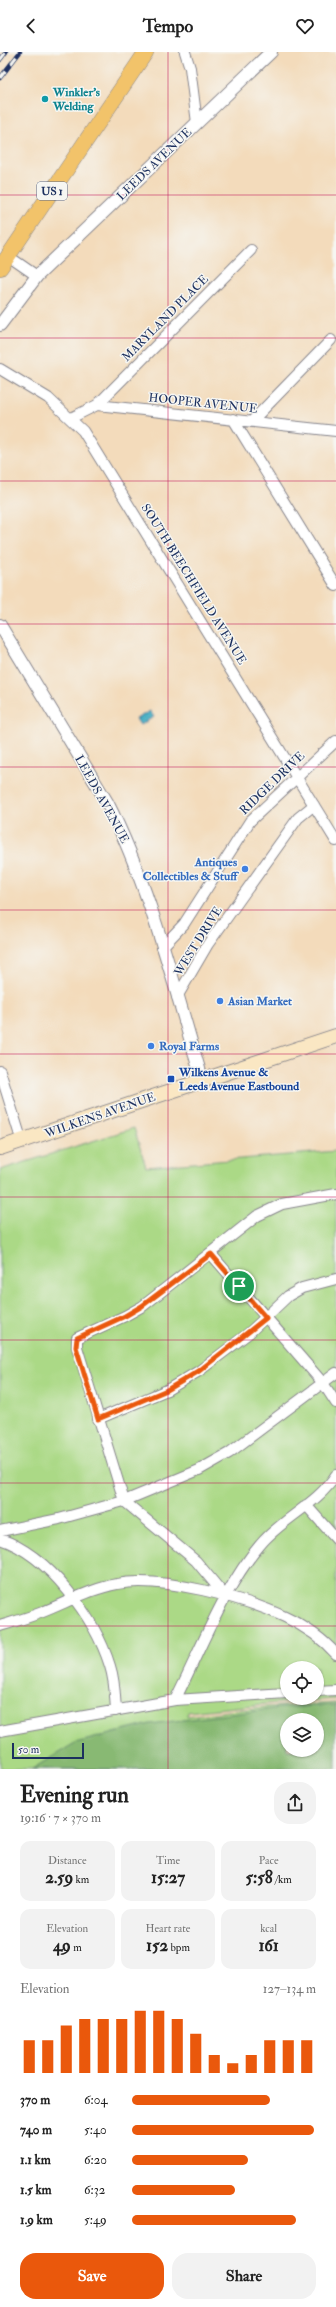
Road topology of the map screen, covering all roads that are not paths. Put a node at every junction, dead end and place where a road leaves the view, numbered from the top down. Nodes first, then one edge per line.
1 (146, 52) edge
2 (185, 52) edge
3 (271, 52) edge
4 (197, 123) junction
5 (251, 250) dead end
6 (4, 262) edge
7 (37, 276) junction
8 (0, 326) edge
9 (331, 340) dead end
10 (0, 368) edge
11 (97, 405) junction
12 (71, 418) junction
13 (233, 419) junction
14 (252, 421) junction
15 (336, 431) edge
16 (336, 586) edge
17 (0, 625) edge
18 (336, 741) edge
19 (297, 777) junction
20 (314, 805) junction
21 (336, 840) edge
22 (162, 947) junction
23 (177, 997) junction
24 (336, 1036) edge
25 (0, 1071) edge
26 (202, 1079) junction
27 (22, 1142) junction
28 (0, 1148) edge
29 (336, 1194) edge
30 (211, 1254) junction
31 (336, 1279) edge
32 (266, 1318) junction
33 (336, 1373) edge
34 (323, 1383) junction
35 (336, 1403) edge
36 (98, 1419) junction
37 (336, 1475) edge
38 (124, 1500) junction
39 (306, 1506) junction
40 (0, 1531) edge
41 (0, 1539) edge
42 (336, 1539) edge
43 (226, 1597) junction
44 (74, 1599) junction
45 (0, 1626) edge
46 (336, 1654) edge
47 (336, 1690) edge
48 (324, 1691) edge
49 (280, 1693) edge
50 (175, 1700) junction
51 (116, 1712) junction
52 (0, 1731) edge

1 - 6 main road, US 1
2 - 4 street
3 - 4 street, LEEDS AVENUE
4 - 7 street, LEEDS AVENUE
5 - 11 street, MARYLAND PLACE
6 - 7 street
7 - 8 street, LEEDS AVENUE
9 - 14 street
10 - 12 street, SOUTH BEECHFIELD AVENUE
11 - 12 street
11 - 13 street, HOOPER AVENUE
12 - 19 street, SOUTH BEECHFIELD AVENUE
13 - 14 street, HOOPER AVENUE
13 - 16 street
14 - 15 street, HOOPER AVENUE
17 - 22 street, LEEDS AVENUE
18 - 19 street, RIDGE DRIVE
19 - 20 street, SOUTH BEECHFIELD AVENUE
19 - 22 street, RIDGE DRIVE
20 - 21 street, SOUTH BEECHFIELD AVENUE
20 - 23 street, WEST DRIVE
22 - 23 street, LEEDS AVENUE
23 - 26 street, LEEDS AVENUE
24 - 26 main road, WILKENS AVENUE
25 - 27 street
26 - 27 main road, WILKENS AVENUE
27 - 28 main road, WILKENS AVENUE
29 - 30 street
30 - 32 street
30 - 36 street
31 - 32 street
32 - 34 street
32 - 36 street
33 - 34 street
34 - 35 street
34 - 38 street
36 - 38 street
37 - 39 street
38 - 40 street
38 - 43 street
39 - 42 street
39 - 43 street
41 - 44 street
43 - 44 street
43 - 46 street
43 - 50 street
44 - 45 street
44 - 51 street
47 - 48 street
49 - 50 street
50 - 51 street
51 - 52 street

